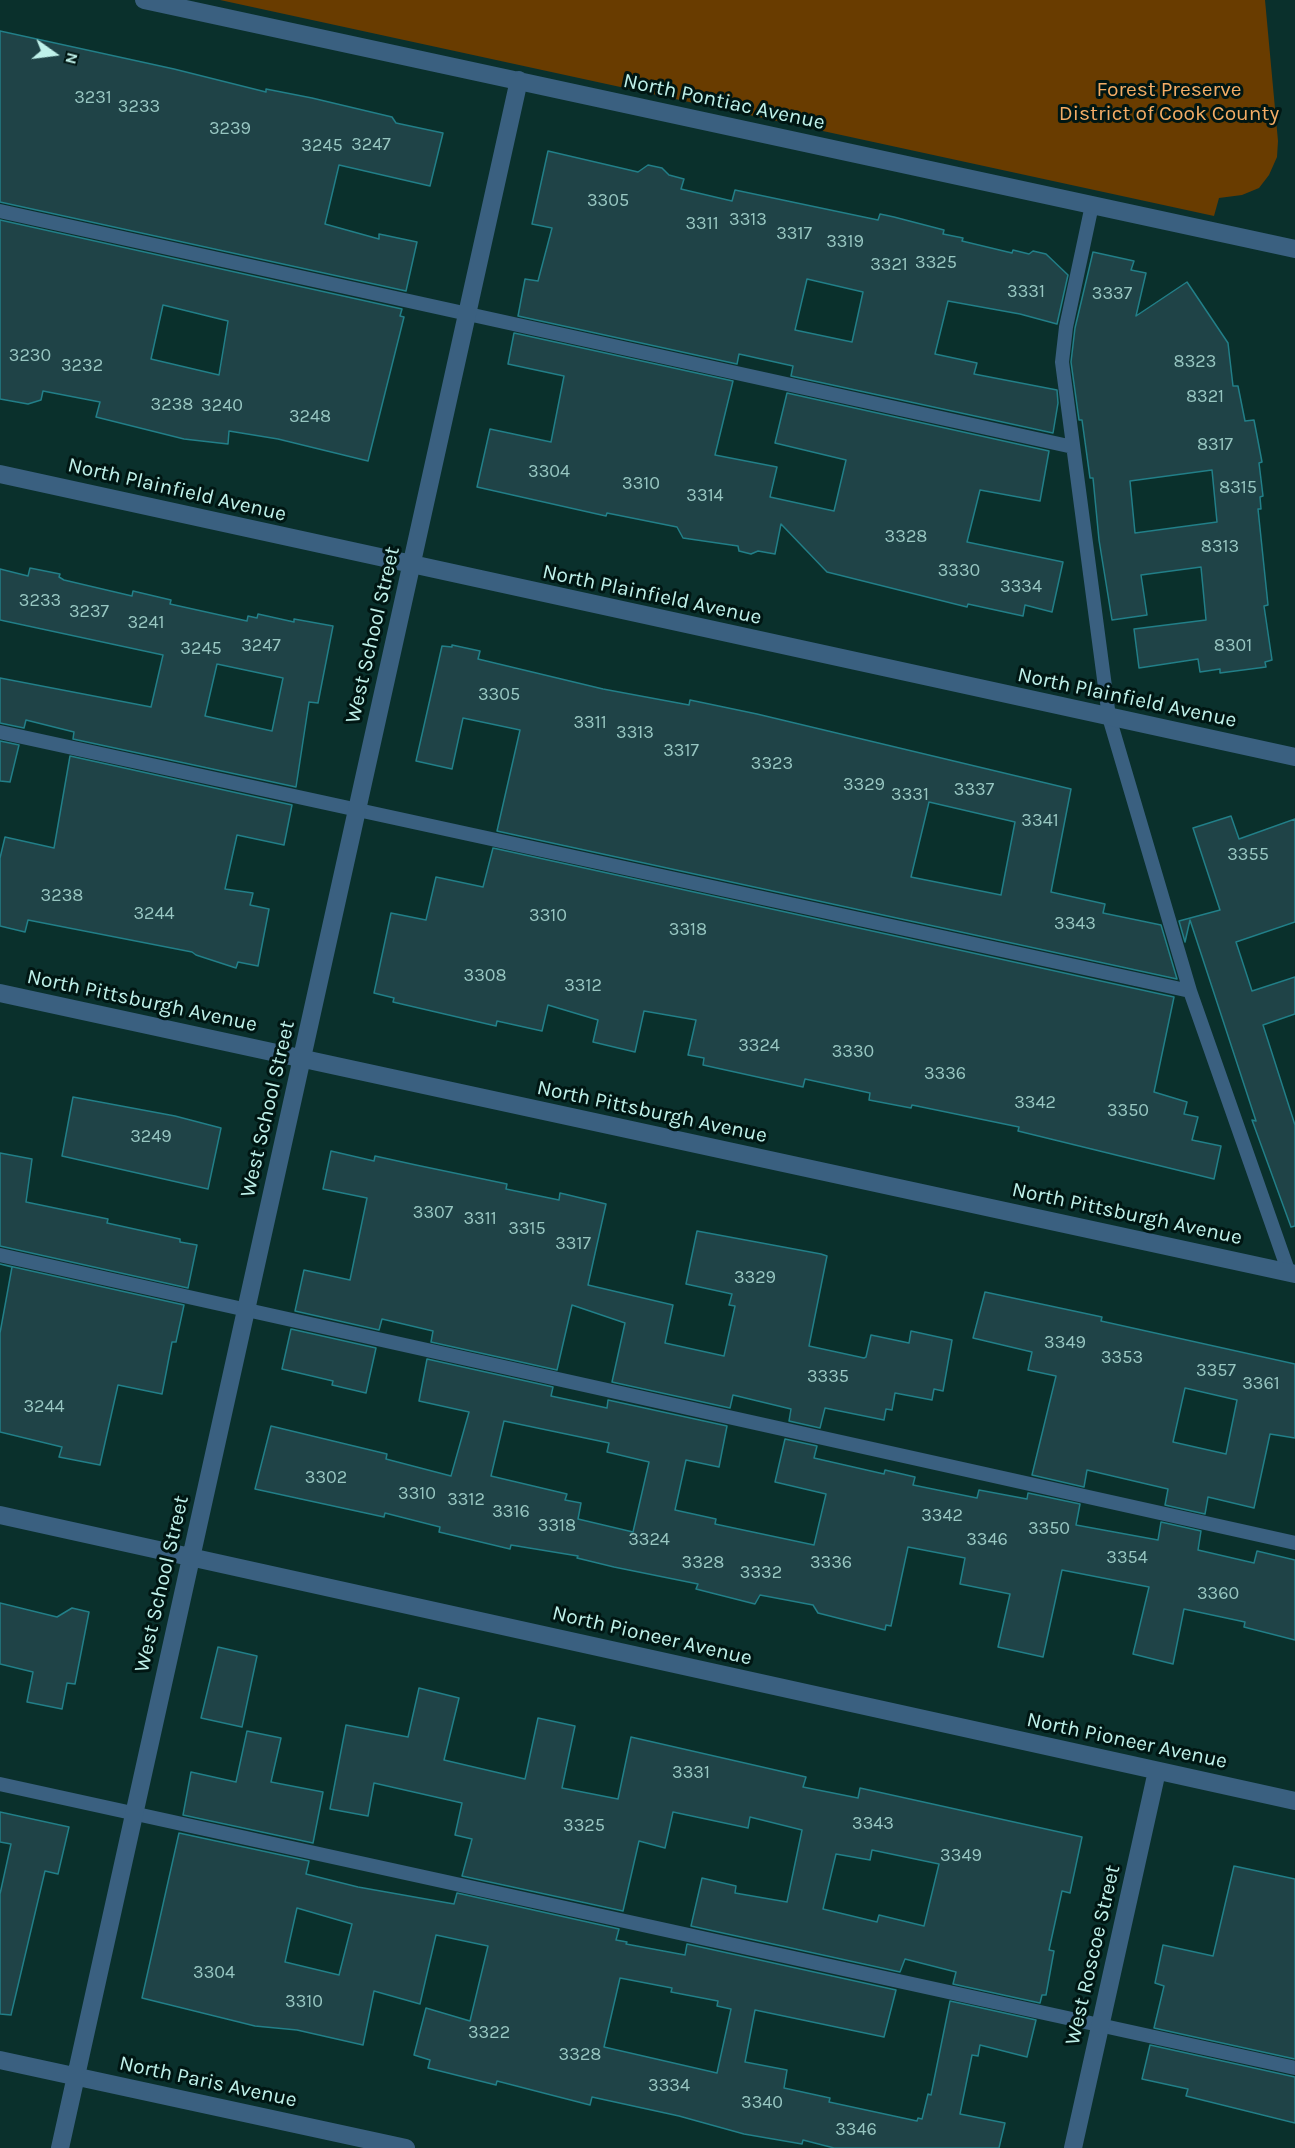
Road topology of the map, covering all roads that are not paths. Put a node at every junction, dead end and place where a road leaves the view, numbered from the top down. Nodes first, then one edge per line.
1 (144, 0) edge
2 (519, 80) junction
3 (1092, 205) junction
4 (0, 211) edge
5 (1295, 249) edge
6 (468, 313) junction
7 (1073, 447) junction
8 (0, 474) edge
9 (412, 566) junction
10 (1109, 717) junction
11 (0, 732) edge
12 (1295, 758) edge
13 (357, 810) junction
14 (1190, 992) junction
15 (0, 993) edge
16 (302, 1059) junction
17 (0, 1255) edge
18 (1292, 1273) edge
19 (246, 1309) junction
20 (0, 1515) edge
21 (1295, 1543) edge
22 (191, 1556) junction
23 (1157, 1771) junction
24 (0, 1784) edge
25 (1295, 1801) edge
26 (134, 1814) junction
27 (1101, 2026) junction
28 (0, 2060) edge
29 (1295, 2068) edge
30 (76, 2076) junction
31 (60, 2148) edge
32 (406, 2148) edge
33 (1073, 2148) edge

1 - 2 street, North Pontiac Avenue
2 - 3 street, North Pontiac Avenue
2 - 6 street, West School Street
3 - 5 street, North Pontiac Avenue
3 - 7 lane
4 - 6 lane
6 - 7 lane
6 - 9 street, West School Street
7 - 10 lane
8 - 9 street, North Plainfield Avenue
9 - 10 street, North Plainfield Avenue
9 - 13 street, West School Street
10 - 12 street, North Plainfield Avenue
10 - 14 lane
11 - 13 lane
13 - 14 lane
13 - 16 street, West School Street
14 - 18 lane
15 - 16 street, North Pittsburgh Avenue
16 - 18 street, North Pittsburgh Avenue
16 - 19 street, West School Street
17 - 19 lane
19 - 21 lane
19 - 22 street, West School Street
20 - 22 street, North Pioneer Avenue
22 - 23 street, North Pioneer Avenue
22 - 26 street, West School Street
23 - 25 street, North Pioneer Avenue
23 - 27 street, West Roscoe Street
24 - 26 lane
26 - 27 lane
26 - 30 street, West School Street
27 - 29 lane
27 - 33 street, West Roscoe Street
28 - 30 street, North Paris Avenue
30 - 31 street, West School Street
30 - 32 street, North Paris Avenue

